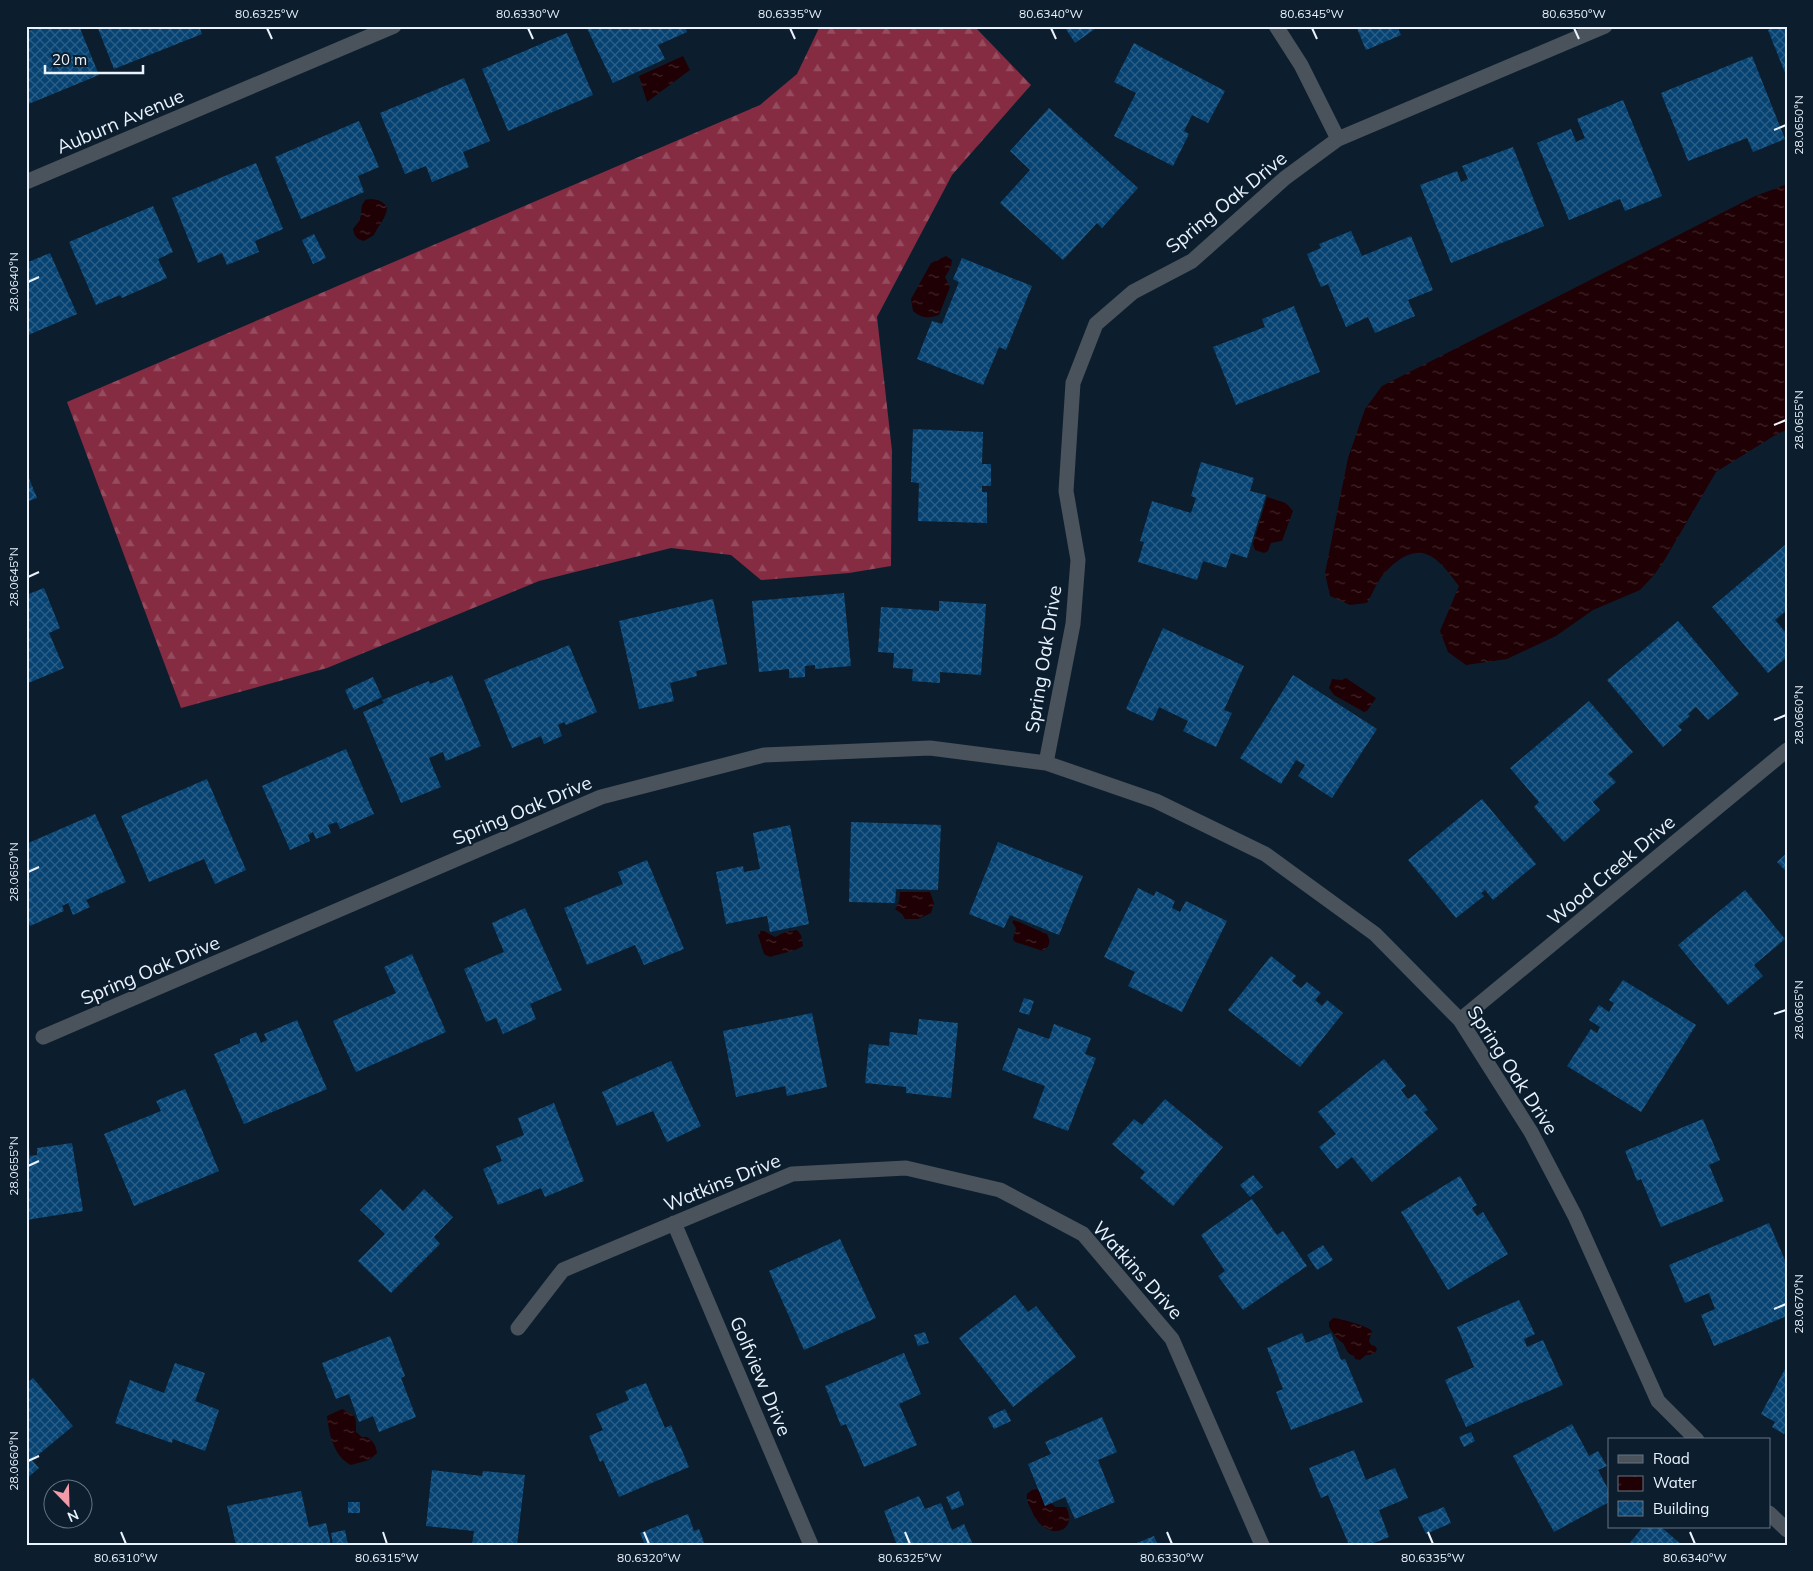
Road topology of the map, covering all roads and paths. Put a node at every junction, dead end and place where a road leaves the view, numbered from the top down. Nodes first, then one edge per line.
1 (394, 26) edge
2 (1276, 26) edge
3 (1605, 26) edge
4 (1338, 139) junction
5 (26, 182) edge
6 (1787, 750) edge
7 (1046, 763) junction
8 (1460, 1020) junction
9 (43, 1037) dead end
10 (674, 1222) junction
11 (518, 1328) dead end
12 (1695, 1438) edge
13 (1770, 1514) edge
14 (1787, 1530) edge
15 (811, 1545) edge
16 (1262, 1545) edge

1 - 5 street, Auburn Avenue
2 - 4 street
3 - 4 street, Spring Oak Drive
4 - 7 street, Spring Oak Drive
6 - 8 street, Wood Creek Drive
7 - 8 street, Spring Oak Drive
7 - 9 street, Spring Oak Drive
8 - 12 street, Spring Oak Drive
10 - 11 street, Watkins Drive
10 - 15 street, Golfview Drive
10 - 16 street, Watkins Drive
13 - 14 street

